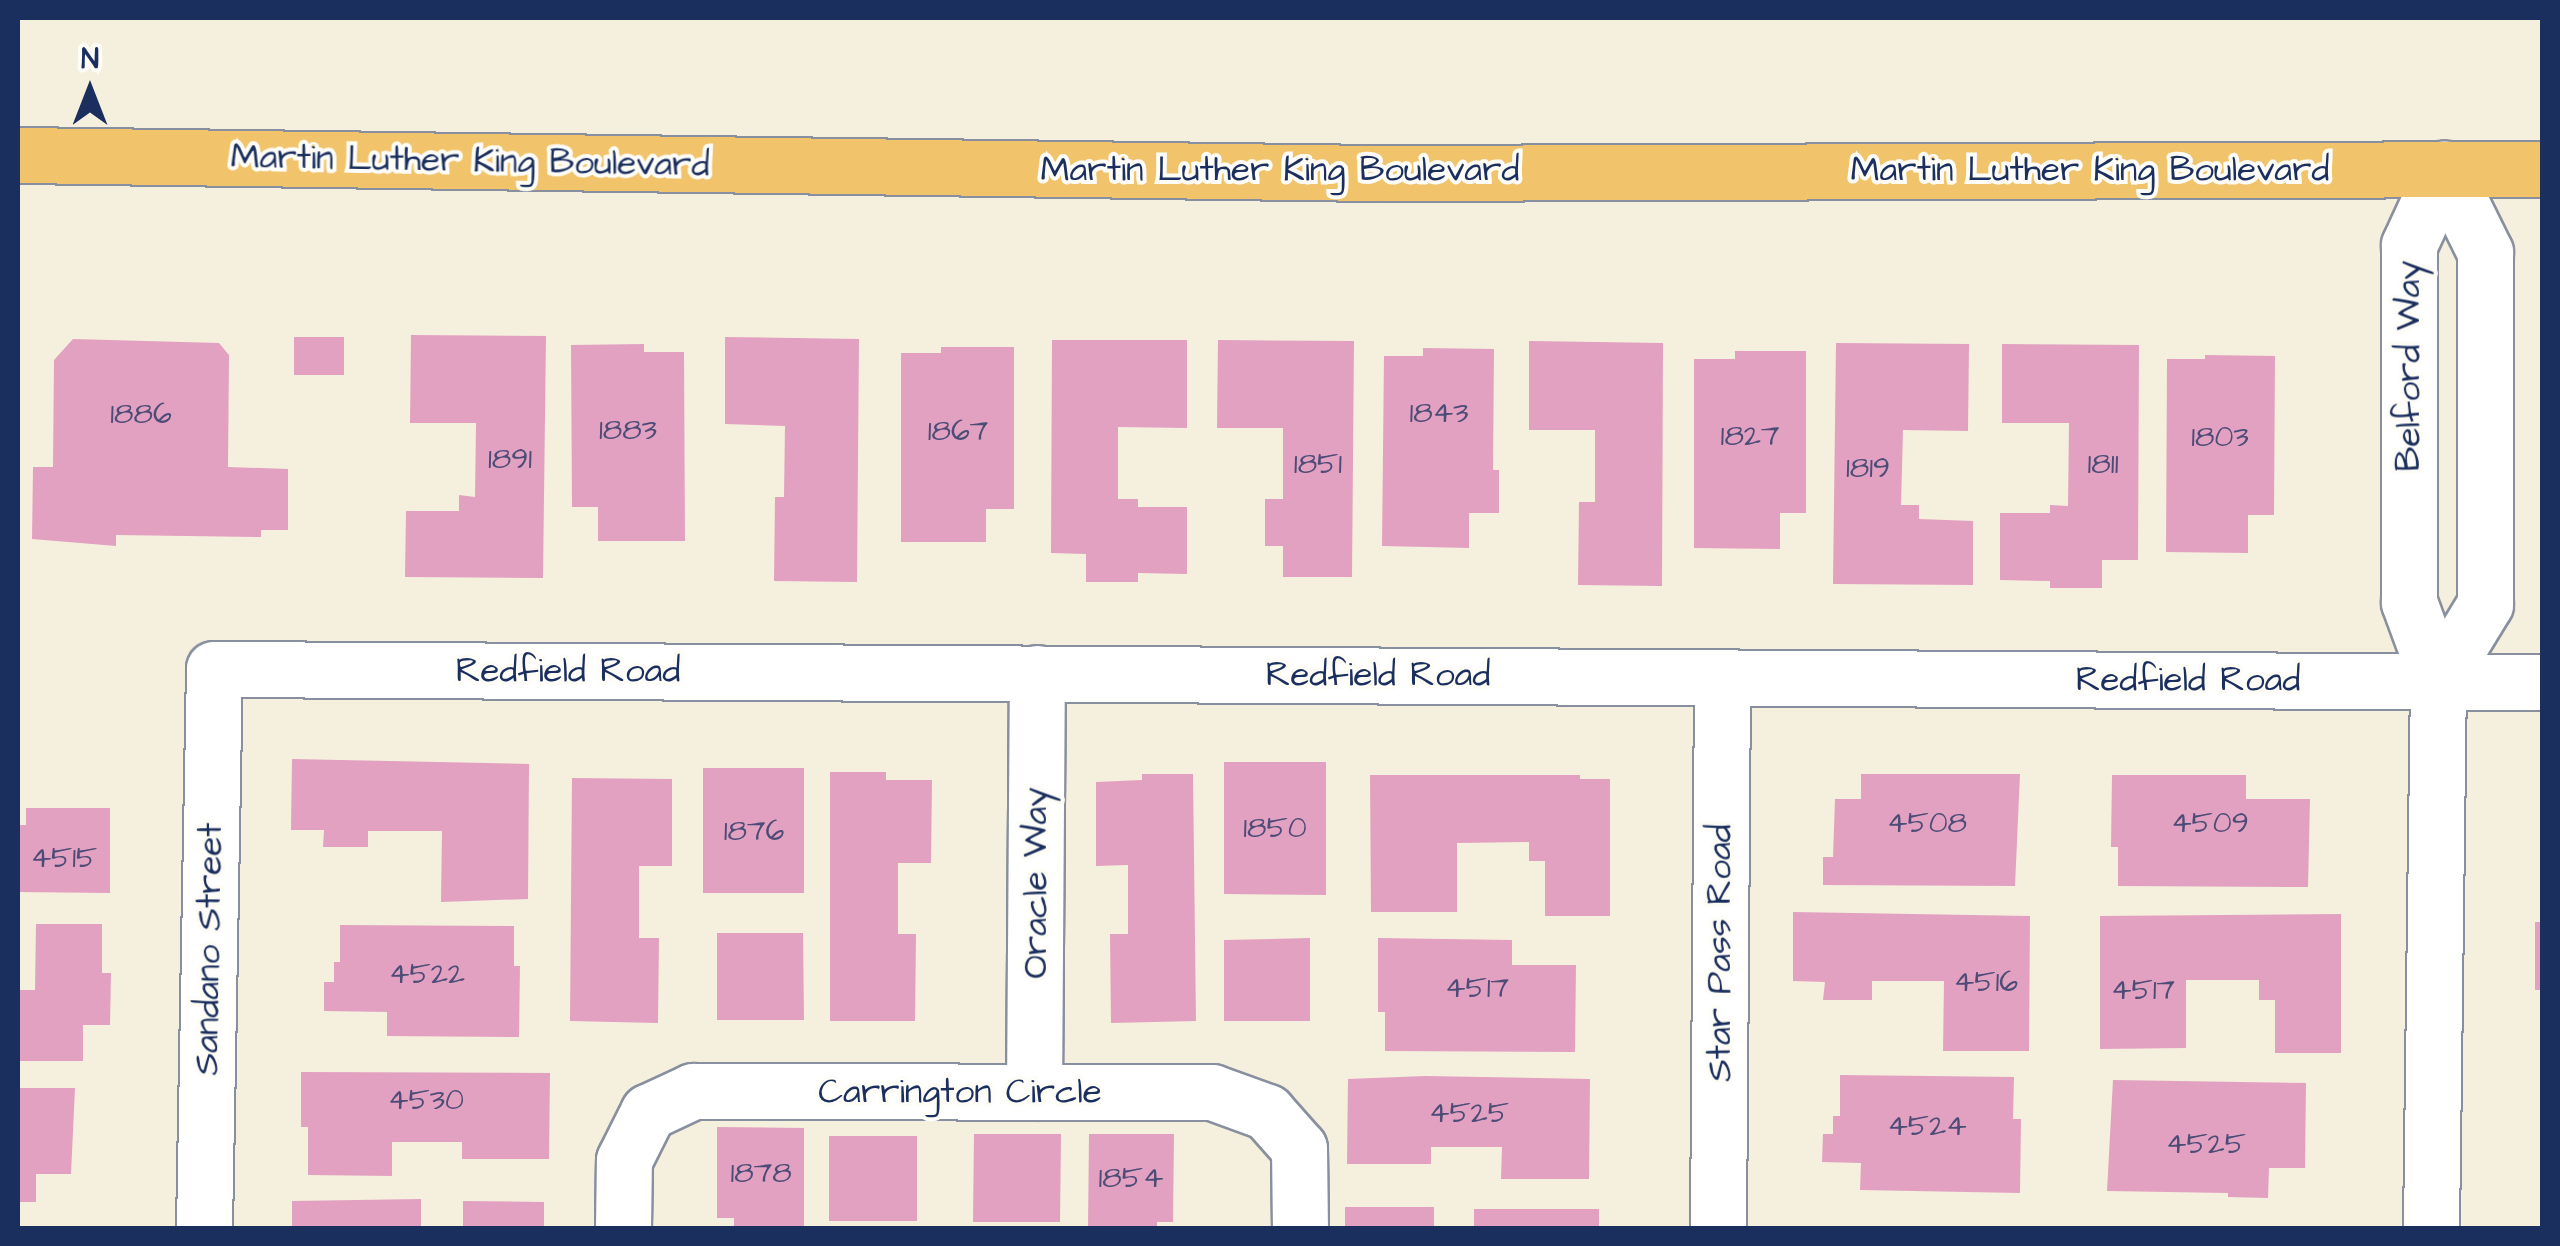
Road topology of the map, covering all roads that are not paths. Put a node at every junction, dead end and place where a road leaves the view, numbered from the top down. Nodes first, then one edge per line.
1 (18, 155) edge
2 (2444, 169) junction
3 (2542, 169) edge
4 (214, 669) joint
5 (1037, 673) junction
6 (1722, 677) junction
7 (2438, 681) junction
8 (2542, 682) edge
9 (1034, 1092) junction
10 (204, 1228) edge
11 (622, 1228) edge
12 (1300, 1228) edge
13 (1718, 1228) edge
14 (2431, 1228) edge

1 - 2 main road, Martin Luther King Boulevard
2 - 3 main road, Martin Luther King Boulevard
2 - 7 street, Belford Way
2 - 7 street
4 - 5 street, Redfield Road
4 - 10 street, Sandano Street
5 - 6 street, Redfield Road
5 - 9 street, Oracle Way
6 - 7 street, Redfield Road
6 - 13 street, Star Pass Road
7 - 8 street, Redfield Road
7 - 14 street, Belford Way
9 - 11 street, Carrington Circle
9 - 12 street, Carrington Circle

